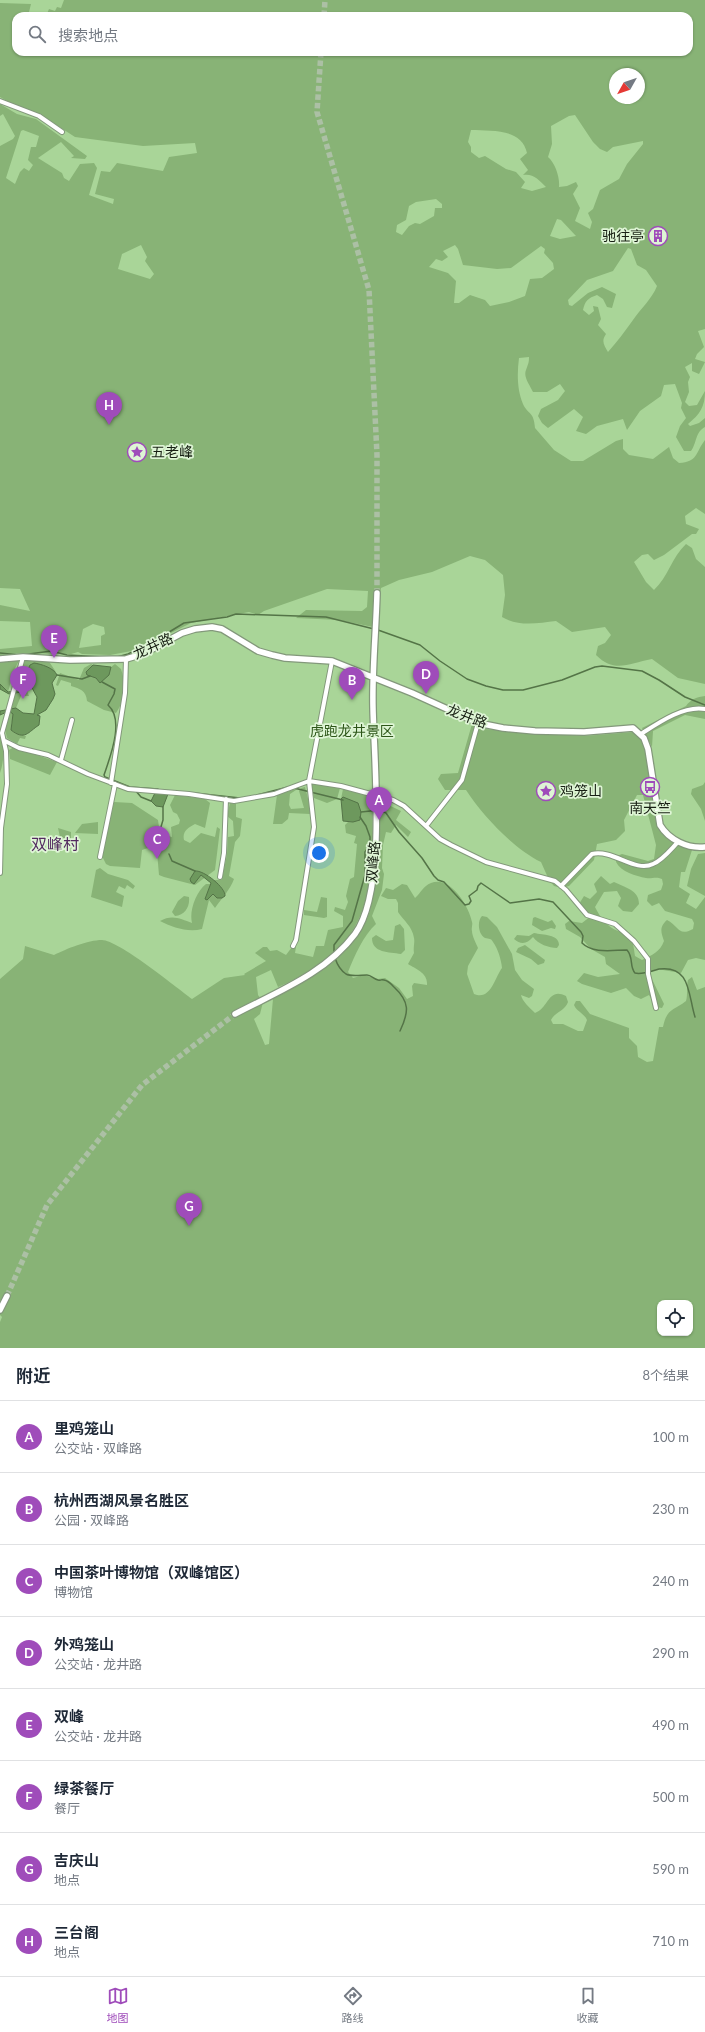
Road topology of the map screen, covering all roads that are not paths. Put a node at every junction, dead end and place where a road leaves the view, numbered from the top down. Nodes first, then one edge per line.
1 (0, 101) edge
2 (62, 132) dead end
3 (377, 593) tunnel mouth
4 (23, 657) junction
5 (0, 659) edge
6 (126, 659) junction
7 (332, 661) junction
8 (373, 678) junction
9 (705, 709) edge
10 (72, 720) dead end
11 (478, 722) junction
12 (641, 734) junction
13 (5, 741) junction
14 (61, 760) junction
15 (112, 781) junction
16 (309, 781) junction
17 (376, 795) junction
18 (226, 799) junction
19 (426, 826) junction
20 (678, 842) junction
21 (705, 847) edge
22 (100, 857) dead end
23 (0, 873) edge
24 (220, 877) dead end
25 (561, 886) junction
26 (293, 946) dead end
27 (656, 1008) dead end
28 (235, 1014) tunnel mouth
29 (7, 1296) tunnel mouth
30 (0, 1310) edge

1 - 2 street
3 - 8 street, 双峰路
4 - 5 street, 龙井路
4 - 6 street, 龙井路
4 - 13 street
6 - 7 street, 龙井路
6 - 15 street
7 - 8 street, 龙井路
7 - 16 street
8 - 11 street, 龙井路
8 - 17 street, 双峰路
9 - 12 street
10 - 14 street
11 - 12 street, 龙井路
11 - 19 street
12 - 20 street
13 - 14 street
13 - 23 street
14 - 15 street
15 - 18 street
15 - 22 street
16 - 17 street
16 - 18 street
16 - 26 street
17 - 19 street
17 - 28 street, 双峰路
18 - 24 street
19 - 25 street
20 - 21 street
20 - 25 street
25 - 27 street
29 - 30 street

